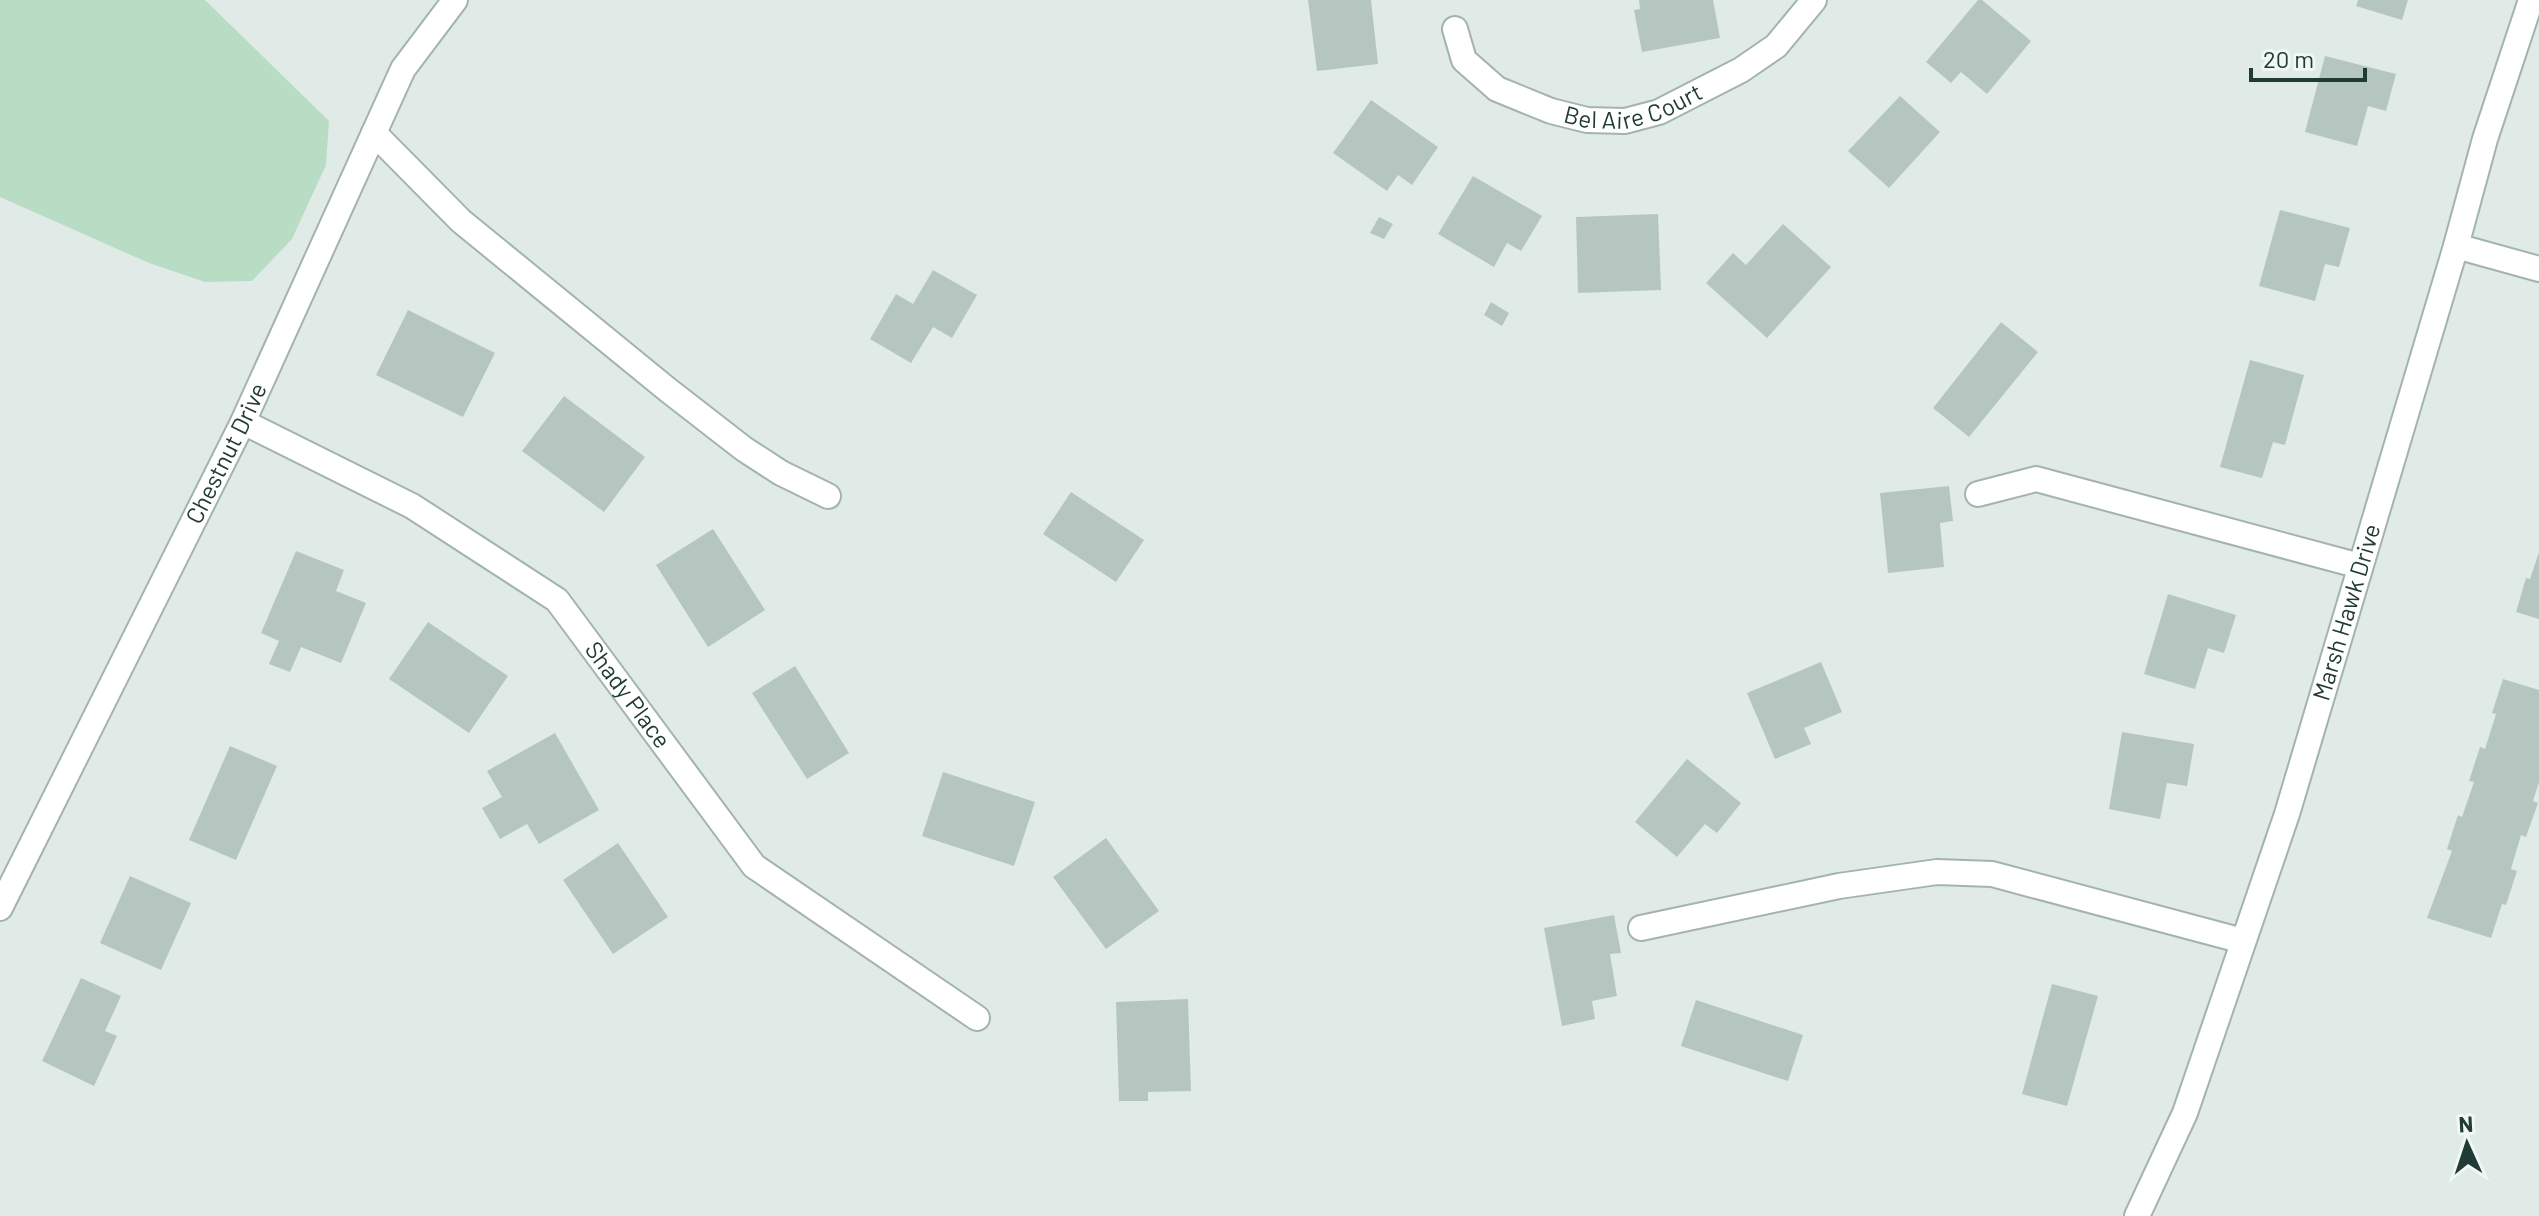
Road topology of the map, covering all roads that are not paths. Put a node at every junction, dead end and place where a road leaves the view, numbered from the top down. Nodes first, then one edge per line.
1 (455, 0) edge
2 (1814, 0) edge
3 (2531, 0) edge
4 (1455, 29) dead end
5 (374, 133) junction
6 (2456, 246) junction
7 (2539, 269) edge
8 (243, 422) junction
9 (1978, 494) dead end
10 (828, 496) dead end
11 (2360, 566) junction
12 (0, 908) edge
13 (1641, 928) dead end
14 (2243, 941) junction
15 (977, 1018) dead end
16 (2137, 1216) edge

1 - 5 street, Chestnut Drive
2 - 4 street, Bel Aire Court
3 - 6 street, Marsh Hawk Drive
5 - 8 street, Chestnut Drive
5 - 10 street
6 - 7 street
6 - 11 street, Marsh Hawk Drive
8 - 12 street, Chestnut Drive
8 - 15 street, Shady Place
9 - 11 street
11 - 14 street, Marsh Hawk Drive
13 - 14 street
14 - 16 street, Marsh Hawk Drive

